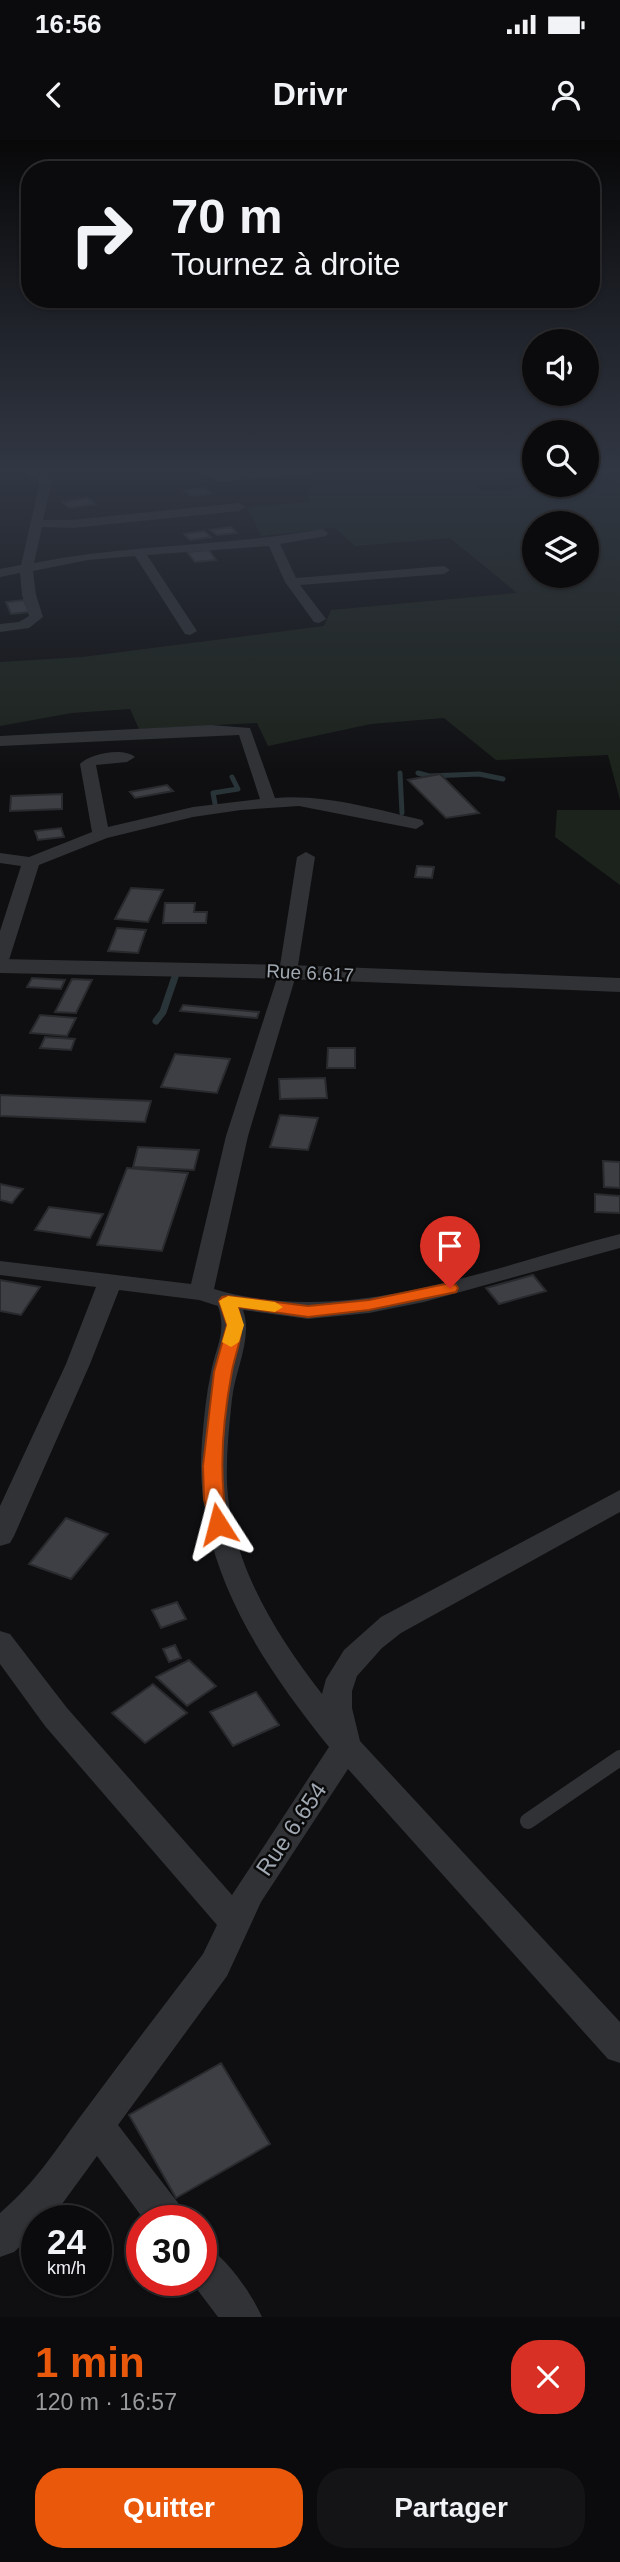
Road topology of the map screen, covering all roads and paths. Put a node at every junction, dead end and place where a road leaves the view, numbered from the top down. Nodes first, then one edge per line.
1 (26, 571) edge
2 (151, 571) edge
3 (286, 571) edge
4 (436, 571) edge
5 (291, 582) junction
6 (319, 619) dead end
7 (0, 628) edge
8 (190, 631) dead end
9 (0, 741) edge
10 (127, 757) dead end
11 (269, 803) junction
12 (416, 824) dead end
13 (101, 834) junction
14 (306, 857) dead end
15 (0, 858) edge
16 (32, 862) junction
17 (0, 960) edge
18 (0, 967) edge
19 (288, 972) junction
20 (620, 985) edge
21 (620, 1241) edge
22 (0, 1268) edge
23 (110, 1282) junction
24 (201, 1293) junction
25 (228, 1301) junction
26 (620, 1500) edge
27 (0, 1536) edge
28 (0, 1642) edge
29 (346, 1746) junction
30 (620, 1758) edge
31 (528, 1821) dead end
32 (235, 1922) junction
33 (620, 2048) edge
34 (96, 2125) junction
35 (157, 2205) edge
36 (0, 2238) edge
37 (217, 2284) edge
38 (242, 2317) edge

1 - 7 street
2 - 8 street
3 - 5 street
4 - 5 street
5 - 6 street
9 - 11 street
10 - 13 street
11 - 12 street
11 - 13 street
13 - 16 street
14 - 19 street
15 - 16 street
16 - 17 street
18 - 19 street, Rue 6.617
19 - 20 street, Rue 6.617
19 - 24 street
21 - 25 street
22 - 23 street
23 - 24 street
23 - 27 street
24 - 25 street
25 - 29 street
26 - 29 street
28 - 32 street
29 - 32 street, Rue 6.654
29 - 33 street
30 - 31 lane
32 - 34 street, Rue 6.654
34 - 35 street
34 - 36 street, Rue 6.654
37 - 38 street

